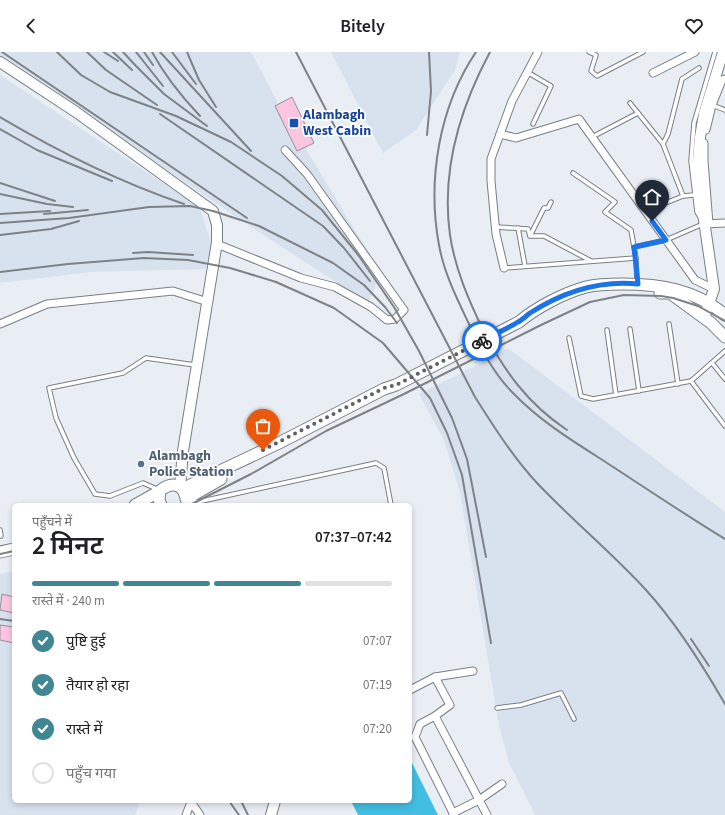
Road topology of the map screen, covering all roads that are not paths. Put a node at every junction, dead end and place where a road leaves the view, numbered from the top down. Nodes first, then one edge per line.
1 (538, 52) edge
2 (589, 52) edge
3 (643, 52) edge
4 (695, 52) edge
5 (715, 52) edge
6 (723, 52) edge
7 (596, 54) edge
8 (0, 62) edge
9 (699, 68) dead end
10 (527, 72) junction
11 (653, 73) dead end
12 (725, 79) edge
13 (630, 103) dead end
14 (712, 105) junction
15 (725, 110) edge
16 (638, 113) junction
17 (533, 124) dead end
18 (500, 134) junction
19 (592, 137) junction
20 (663, 144) junction
21 (285, 150) dead end
22 (572, 173) dead end
23 (694, 195) junction
24 (683, 196) junction
25 (551, 202) dead end
26 (645, 211) junction
27 (725, 223) edge
28 (707, 224) junction
29 (496, 227) junction
30 (518, 228) junction
31 (530, 236) junction
32 (666, 240) junction
33 (217, 244) junction
34 (634, 247) junction
35 (636, 258) junction
36 (592, 261) junction
37 (525, 266) junction
38 (504, 268) joint
39 (638, 284) junction
40 (714, 289) junction
41 (208, 302) junction
42 (708, 303) junction
43 (724, 314) edge
44 (704, 318) junction
45 (519, 322) junction
46 (0, 324) edge
47 (669, 324) dead end
48 (630, 329) dead end
49 (608, 330) dead end
50 (725, 337) edge
51 (569, 338) dead end
52 (725, 351) edge
53 (712, 362) junction
54 (198, 365) junction
55 (725, 379) edge
56 (691, 381) junction
57 (678, 384) junction
58 (639, 391) junction
59 (616, 395) junction
60 (725, 426) edge
61 (160, 491) junction
62 (182, 496) edge
63 (139, 503) edge
64 (160, 503) edge
65 (391, 503) edge
66 (0, 530) edge
67 (1, 541) edge
68 (12, 543) edge
69 (12, 549) edge
70 (0, 552) edge
71 (473, 671) dead end
72 (435, 677) junction
73 (412, 689) edge
74 (497, 708) dead end
75 (435, 716) junction
76 (574, 719) dead end
77 (502, 784) dead end
78 (479, 800) junction
79 (191, 803) edge
80 (192, 803) edge
81 (274, 803) edge
82 (454, 814) edge
83 (186, 815) edge
84 (200, 815) edge
85 (271, 815) edge
86 (487, 815) edge

1 - 10 street
2 - 7 lane
3 - 7 lane
4 - 11 street
5 - 23 lane
6 - 28 street
8 - 33 street
9 - 20 lane
10 - 17 lane
10 - 18 street
12 - 14 street
13 - 16 lane
14 - 15 lane
14 - 28 street
16 - 19 lane
16 - 20 lane
18 - 19 street
18 - 29 street
19 - 26 street
20 - 24 lane
21 - 33 street
22 - 34 lane
23 - 24 lane
23 - 28 lane
24 - 26 lane
25 - 31 lane
26 - 32 street
27 - 28 street
28 - 32 lane
28 - 40 street
29 - 30 lane
29 - 38 street
30 - 31 lane
30 - 37 lane
31 - 36 lane
32 - 34 lane
32 - 40 street
33 - 41 street
34 - 35 lane
35 - 36 lane
35 - 39 lane
36 - 37 lane
37 - 38 lane
39 - 42 main road
39 - 45 main road
40 - 42 street
41 - 46 street
41 - 54 street
42 - 43 main road
42 - 44 street
44 - 45 main road
44 - 50 main road
45 - 62 main road
47 - 57 lane
48 - 58 lane
49 - 59 lane
51 - 59 lane
52 - 53 lane
53 - 55 lane
53 - 56 lane
54 - 61 lane
54 - 62 street
56 - 57 lane
56 - 60 lane
57 - 58 lane
58 - 59 lane
61 - 62 main road
61 - 63 main road
61 - 64 main road
62 - 65 lane
66 - 67 lane
67 - 68 main road
69 - 70 main road
71 - 72 street
72 - 73 street
72 - 75 street
74 - 76 lane
75 - 78 street
75 - 82 street
77 - 78 street
78 - 82 street
78 - 86 street
79 - 83 street
80 - 84 street
81 - 85 street

